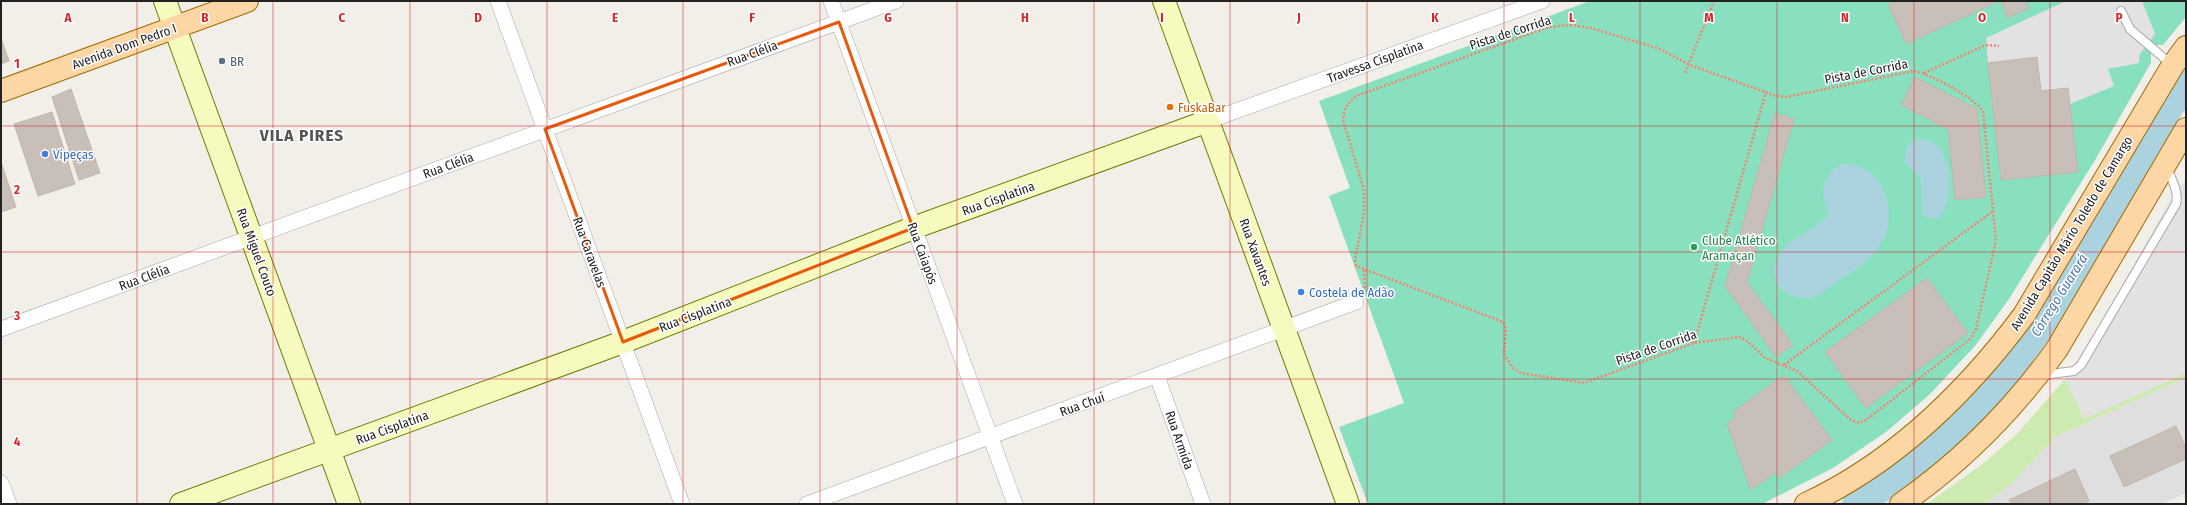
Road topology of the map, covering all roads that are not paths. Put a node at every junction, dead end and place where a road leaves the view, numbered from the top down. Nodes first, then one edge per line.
1 (165, 1) edge
2 (247, 1) edge
3 (498, 1) edge
4 (831, 1) edge
5 (896, 1) edge
6 (1164, 1) edge
7 (1542, 1) edge
8 (2121, 11) dead end
9 (839, 22) junction
10 (175, 27) junction
11 (2186, 47) edge
12 (2173, 65) junction
13 (1, 91) edge
14 (1208, 122) junction
15 (2186, 129) edge
16 (546, 130) junction
17 (2165, 163) junction
18 (914, 228) junction
19 (252, 237) junction
20 (1356, 302) dead end
21 (1, 329) edge
22 (1284, 330) junction
23 (623, 342) junction
24 (1157, 376) junction
25 (2037, 376) junction
26 (990, 437) junction
27 (329, 449) junction
28 (1, 483) edge
29 (9, 504) edge
30 (181, 504) edge
31 (349, 504) edge
32 (682, 504) edge
33 (807, 504) edge
34 (1015, 504) edge
35 (1202, 504) edge
36 (1348, 504) edge
37 (1806, 504) edge
38 (1901, 504) edge

1 - 10 street, Rua Miguel Couto
2 - 10 main road, Avenida Dom Pedro I
3 - 16 street, Rua Caravelas
4 - 9 street, Rua Caiapós
5 - 9 street, Rua Clélia
6 - 14 street, Rua Xavantes
7 - 14 street, Travessa Cisplatina
8 - 12 lane
9 - 16 street, Rua Clélia
9 - 18 street, Rua Caiapós
10 - 13 main road, Avenida Dom Pedro I
10 - 19 street, Rua Miguel Couto
11 - 12 main road, Avenida Capitão Mário Toledo de Camargo
12 - 37 main road, Avenida Capitão Mário Toledo de Camargo
14 - 18 street, Rua Cisplatina
14 - 22 street, Rua Xavantes
15 - 17 main road
16 - 19 street, Rua Clélia
16 - 23 street, Rua Caravelas
17 - 25 main road
17 - 25 lane
18 - 23 street, Rua Cisplatina
18 - 26 street, Rua Caiapós
19 - 21 street, Rua Clélia
19 - 27 street, Rua Miguel Couto
20 - 22 street, Rua Chuí
22 - 24 street, Rua Chuí
22 - 36 street, Rua Xavantes
23 - 27 street, Rua Cisplatina
23 - 32 street, Rua Caravelas
24 - 26 street, Rua Chuí
24 - 35 street, Rua Armida
25 - 38 main road
26 - 33 street, Rua Chuí
26 - 34 street, Rua Caiapós
27 - 30 street, Rua Cisplatina
27 - 31 street, Rua Miguel Couto
28 - 29 street

